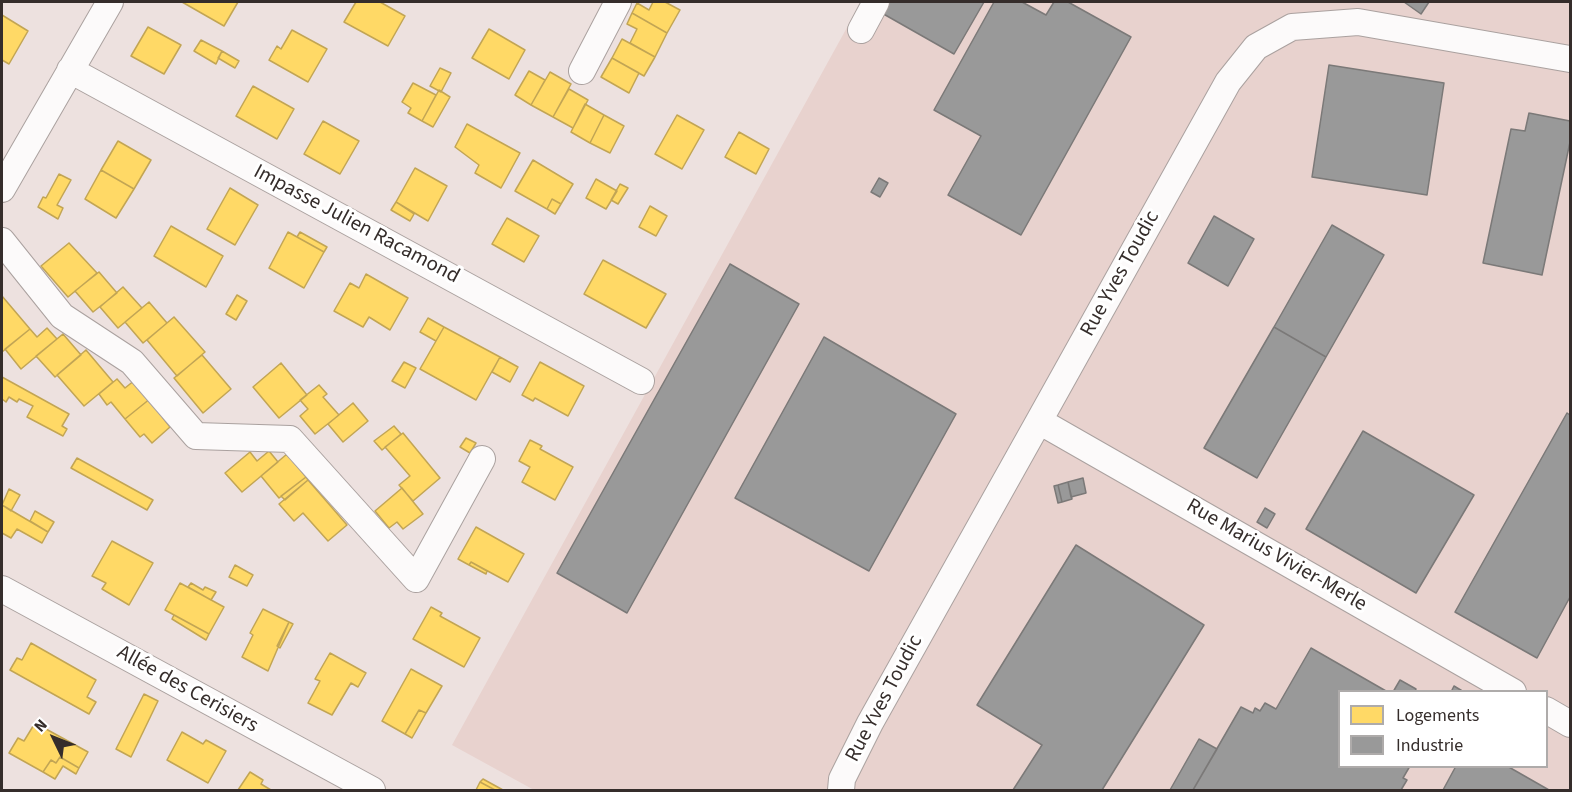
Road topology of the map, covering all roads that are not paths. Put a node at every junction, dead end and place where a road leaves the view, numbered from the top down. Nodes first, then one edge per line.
1 (110, 2) edge
2 (618, 2) edge
3 (876, 2) edge
4 (861, 30) dead end
5 (1570, 59) edge
6 (70, 70) junction
7 (582, 71) dead end
8 (2, 189) edge
9 (2, 242) edge
10 (641, 381) dead end
11 (1039, 421) junction
12 (482, 459) dead end
13 (2, 589) edge
14 (1510, 690) edge
15 (1548, 711) edge
16 (1570, 724) edge
17 (372, 790) edge
18 (841, 790) edge

1 - 6 street
2 - 7 street
3 - 4 street
5 - 11 street, Rue Yves Toudic
6 - 8 street
6 - 10 street, Impasse Julien Racamond
9 - 12 street
11 - 14 street, Rue Marius Vivier-Merle
11 - 18 street, Rue Yves Toudic
13 - 17 street, Allée des Cerisiers
15 - 16 street

